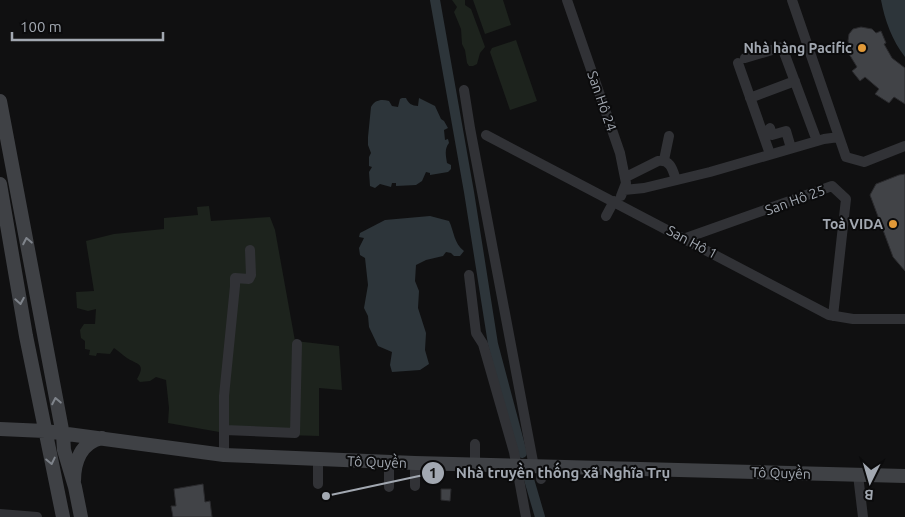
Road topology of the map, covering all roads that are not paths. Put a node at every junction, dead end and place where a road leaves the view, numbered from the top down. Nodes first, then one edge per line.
1 (567, 0) edge
2 (792, 0) edge
3 (795, 81) junction
4 (464, 90) dead end
5 (750, 98) junction
6 (0, 101) edge
7 (770, 128) dead end
8 (486, 135) dead end
9 (669, 136) dead end
10 (839, 137) junction
11 (817, 141) junction
12 (905, 146) edge
13 (791, 148) junction
14 (770, 154) junction
15 (6, 159) edge
16 (664, 160) junction
17 (626, 177) junction
18 (676, 180) junction
19 (0, 184) edge
20 (624, 190) junction
21 (616, 202) junction
22 (606, 216) dead end
23 (686, 238) junction
24 (250, 250) dead end
25 (468, 275) dead end
26 (833, 316) junction
27 (905, 319) edge
28 (297, 344) dead end
29 (0, 429) edge
30 (225, 430) junction
31 (45, 431) junction
32 (63, 435) junction
33 (102, 438) junction
34 (475, 444) dead end
35 (224, 455) junction
36 (318, 459) junction
37 (389, 462) junction
38 (415, 463) junction
39 (475, 465) junction
40 (516, 466) junction
41 (539, 471) junction
42 (858, 475) junction
43 (905, 476) edge
44 (318, 484) dead end
45 (415, 486) dead end
46 (75, 487) junction
47 (389, 487) dead end
48 (0, 514) edge
49 (77, 516) edge
50 (37, 517) edge
51 (63, 517) edge
52 (526, 517) edge
53 (863, 517) edge

1 - 17 street, San Hô 24
2 - 10 street
3 - 5 street
3 - 5 street
3 - 11 street
4 - 41 street
5 - 14 street
6 - 15 main road
7 - 13 street
8 - 21 street, San Hô 1
9 - 16 street
10 - 11 street
10 - 12 street
11 - 13 street
13 - 14 street
14 - 18 street
32 -> 15 main road
16 - 17 street
16 - 18 street
17 - 20 street, San Hô 24
18 - 20 street
19 -> 31 main road
20 - 21 street, San Hô 24
21 - 22 street, San Hô 24
21 - 23 street, San Hô 1
23 - 26 street, San Hô 1
23 - 26 street, San Hô 25
24 - 30 street
25 - 40 street
26 - 27 street, San Hô 1
28 - 30 street
29 - 31 main road, Tô Quyền
30 - 35 street
31 - 32 main road, Tô Quyền
31 -> 51 main road
32 - 33 main road, Tô Quyền
32 - 46 main road
33 - 35 main road, Tô Quyền
33 - 46 main road
34 - 39 street
35 - 36 main road, Tô Quyền
36 - 37 main road, Tô Quyền
36 - 44 street
37 - 38 main road, Tô Quyền
37 - 47 street
38 - 39 main road, Tô Quyền
38 - 45 street
39 - 40 main road, Tô Quyền
40 - 41 main road, Tô Quyền
40 - 52 street
41 - 42 main road, Tô Quyền
42 - 43 main road, Tô Quyền
42 - 53 street
46 - 49 main road
48 - 50 street

